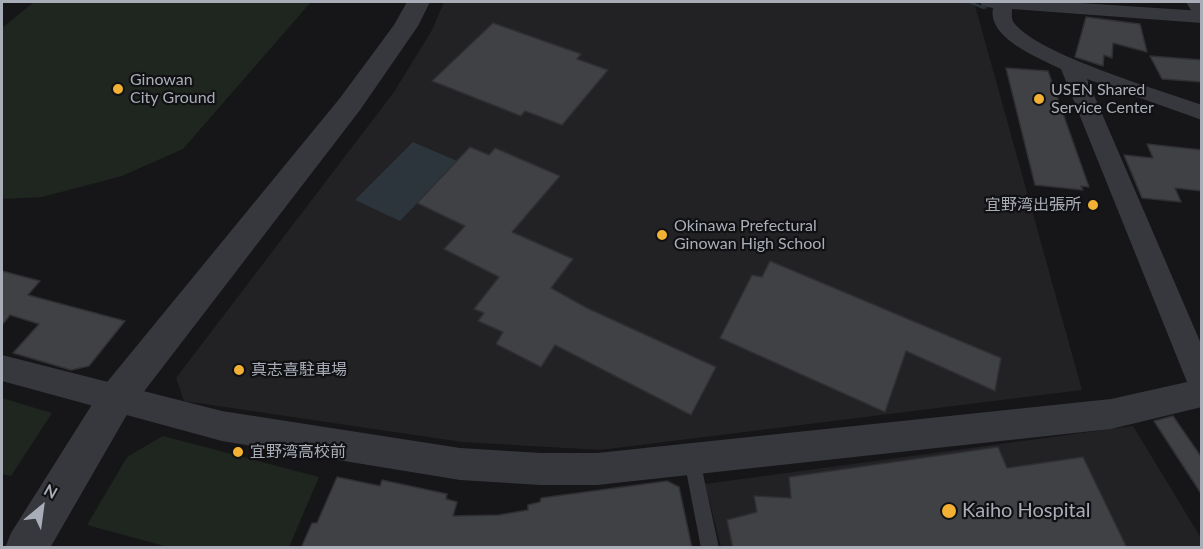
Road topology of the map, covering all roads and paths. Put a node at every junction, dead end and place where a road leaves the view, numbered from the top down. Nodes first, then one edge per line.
1 (418, 2) edge
2 (1198, 2) edge
3 (996, 3) edge
4 (1202, 10) edge
5 (1202, 17) edge
6 (1069, 63) junction
7 (1202, 113) edge
8 (2, 368) edge
9 (1202, 382) edge
10 (1202, 393) edge
11 (116, 399) junction
12 (693, 459) junction
13 (26, 548) edge
14 (710, 548) edge

1 - 11 street
2 - 4 street
3 - 5 street
3 - 6 street
6 - 7 street
6 - 9 street
8 - 11 street
10 - 12 street
11 - 12 street
11 - 13 street
12 - 14 lane

